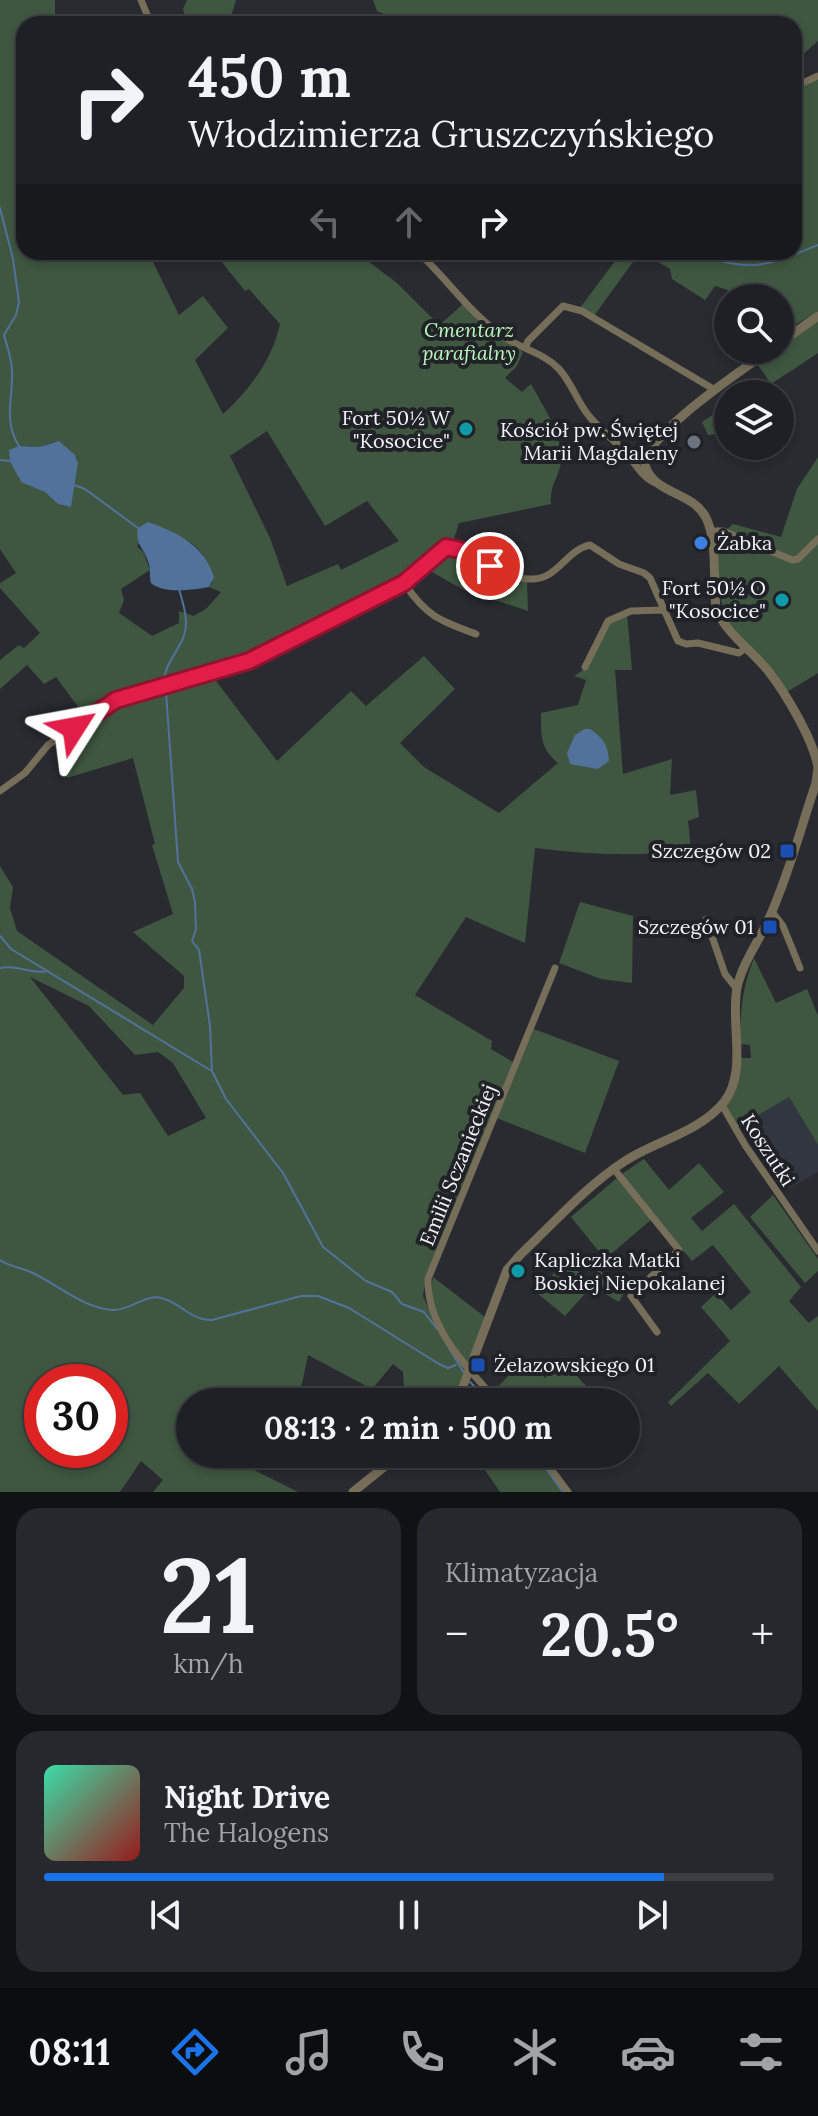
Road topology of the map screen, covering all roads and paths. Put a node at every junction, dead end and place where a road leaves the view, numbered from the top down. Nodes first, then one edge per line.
1 (426, 260) edge
2 (818, 316) edge
3 (794, 333) edge
4 (525, 348) junction
5 (751, 364) edge
6 (729, 380) edge
7 (714, 389) edge
8 (714, 391) edge
9 (624, 451) junction
10 (645, 456) junction
11 (654, 482) junction
12 (711, 531) junction
13 (818, 539) edge
14 (404, 583) junction
15 (664, 610) junction
16 (476, 634) dead end
17 (746, 648) junction
18 (585, 667) dead end
19 (818, 767) edge
20 (0, 791) edge
21 (772, 912) junction
22 (706, 919) dead end
23 (555, 968) dead end
24 (800, 968) dead end
25 (737, 989) junction
26 (722, 1105) junction
27 (614, 1169) junction
28 (818, 1251) edge
29 (657, 1332) dead end
30 (468, 1376) junction
31 (463, 1388) edge
32 (482, 1388) edge
33 (383, 1468) edge
34 (550, 1468) edge
35 (353, 1492) edge
36 (568, 1492) edge

1 - 4 street
2 - 3 street
4 - 7 street
4 - 9 street
5 - 6 street
8 - 10 street
9 - 10 street
9 - 11 street
10 - 11 street
11 - 12 street
12 - 13 street
12 - 17 street
14 - 15 street
14 - 16 street
14 - 20 street
15 - 17 street
15 - 18 street
17 - 19 street
19 - 21 street
21 - 24 street
21 - 25 street
22 - 25 street
23 - 30 street, Emilii Sczanieckiej
25 - 26 street
26 - 27 street
26 - 28 street, Koszutki
27 - 29 street
27 - 30 street
30 - 31 street
30 - 32 street, Emilii Sczanieckiej
33 - 35 street
34 - 36 street

